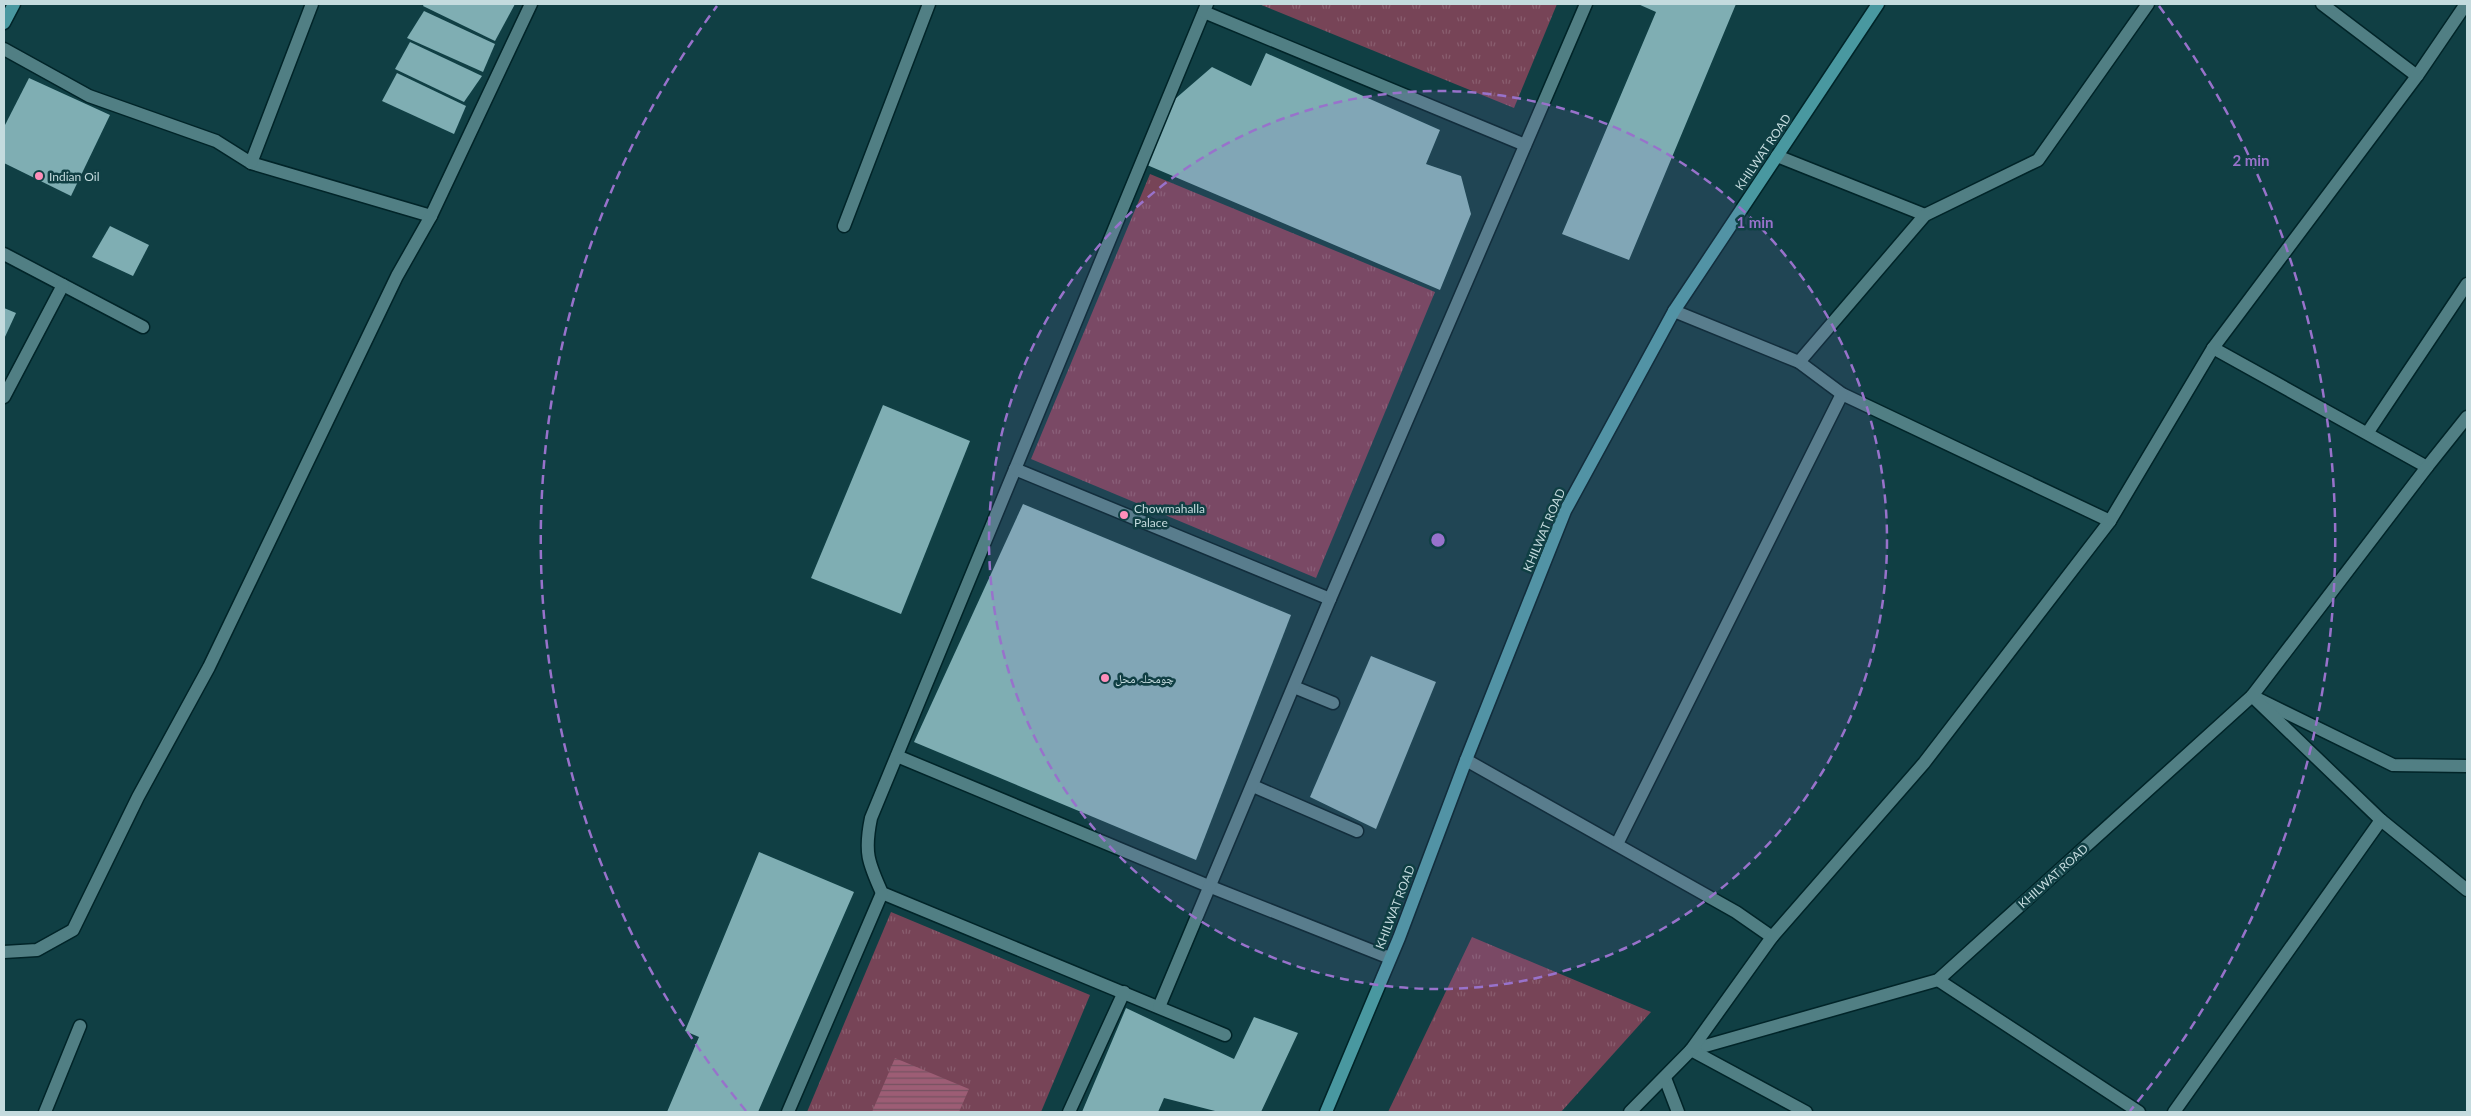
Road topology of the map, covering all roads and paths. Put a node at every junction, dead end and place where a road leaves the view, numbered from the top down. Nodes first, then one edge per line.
1 (14, 4) edge
2 (312, 4) edge
3 (531, 4) edge
4 (929, 4) edge
5 (1586, 4) edge
6 (1878, 4) edge
7 (2148, 4) edge
8 (2322, 4) edge
9 (2466, 4) edge
10 (1205, 8) edge
11 (4, 22) edge
12 (4, 49) edge
13 (2417, 76) junction
14 (1525, 145) junction
15 (1777, 156) junction
16 (251, 163) junction
17 (1925, 215) junction
18 (431, 216) junction
19 (844, 226) dead end
20 (4, 254) edge
21 (2467, 284) edge
22 (63, 285) junction
23 (1674, 311) junction
24 (143, 327) dead end
25 (2213, 348) junction
26 (1799, 362) junction
27 (1842, 394) junction
28 (4, 397) edge
29 (2467, 417) edge
30 (2368, 432) junction
31 (2427, 467) junction
32 (1015, 469) junction
33 (2110, 521) junction
34 (1330, 599) junction
35 (1294, 687) junction
36 (2252, 696) junction
37 (1333, 703) dead end
38 (897, 756) junction
39 (1466, 760) junction
40 (2467, 766) edge
41 (1253, 786) junction
42 (2382, 820) junction
43 (1357, 831) dead end
44 (1617, 844) junction
45 (1211, 888) junction
46 (2467, 890) edge
47 (882, 893) junction
48 (1772, 937) junction
49 (4, 952) edge
50 (1390, 958) junction
51 (1938, 980) junction
52 (1124, 992) junction
53 (1159, 1007) junction
54 (80, 1026) dead end
55 (1225, 1035) dead end
56 (1691, 1050) junction
57 (1665, 1078) junction
58 (45, 1112) edge
59 (788, 1112) edge
60 (1069, 1112) edge
61 (1326, 1112) edge
62 (1630, 1112) edge
63 (1678, 1112) edge
64 (1806, 1112) edge
65 (2139, 1112) edge
66 (2174, 1112) edge

1 - 11 main road
2 - 16 street
3 - 18 street
4 - 19 street
5 - 14 street
6 - 15 main road, KHILWAT ROAD
7 - 17 street
8 - 13 street
9 - 13 street
10 - 14 street
10 - 32 street
12 - 16 street
13 - 25 street
14 - 34 street
15 - 17 street
15 - 23 main road, KHILWAT ROAD
16 - 18 street
17 - 26 street
18 - 49 street
20 - 22 street
21 - 30 street
22 - 24 street
22 - 28 street
23 - 26 street
23 - 39 main road, KHILWAT ROAD
25 - 30 street
25 - 33 street
26 - 27 street
27 - 33 street
27 - 44 street
29 - 31 street, KHILWAT ROAD
30 - 31 street
31 - 36 street, KHILWAT ROAD
32 - 34 street
32 - 38 street
33 - 48 street
34 - 35 street
35 - 37 street
35 - 41 street
36 - 40 street
36 - 42 street
36 - 51 street, KHILWAT ROAD
38 - 45 street
38 - 47 street
39 - 44 street
39 - 50 main road, KHILWAT ROAD
41 - 43 street
41 - 45 street
42 - 46 street
42 - 66 street
44 - 48 street
45 - 50 street
45 - 53 street
47 - 52 street
47 - 59 street
48 - 56 street
50 - 61 main road, KHILWAT ROAD
51 - 56 street, KHILWAT ROAD
51 - 65 street
52 - 53 street
52 - 60 street
53 - 55 street
54 - 58 street
56 - 57 street
56 - 64 street
57 - 62 street
57 - 63 street

